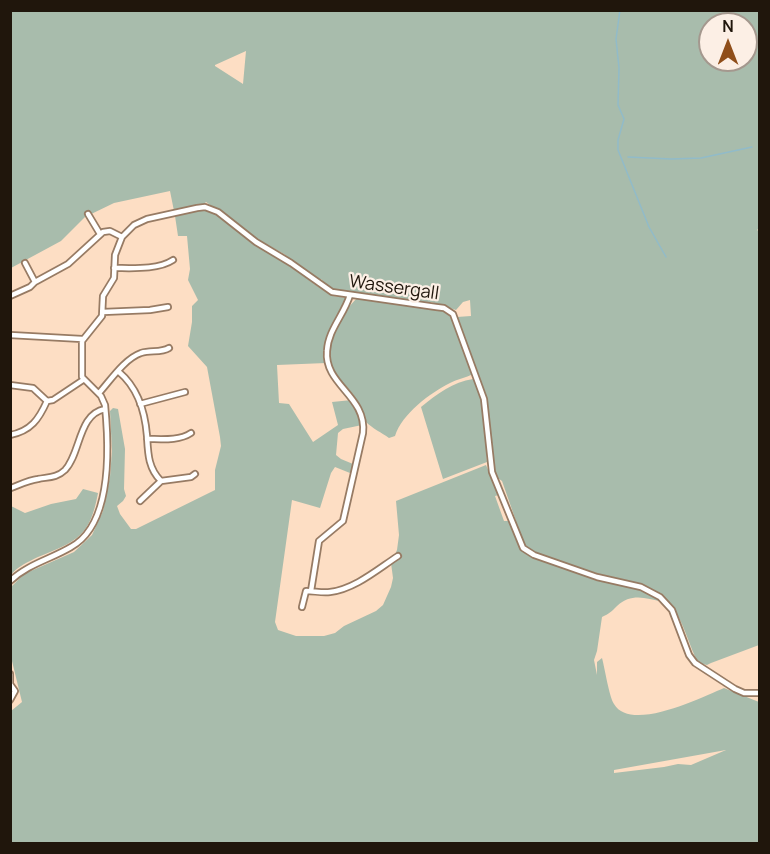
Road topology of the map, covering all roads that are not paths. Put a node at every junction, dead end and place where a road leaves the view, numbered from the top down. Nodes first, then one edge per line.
1 (88, 214) dead end
2 (100, 234) junction
3 (122, 237) junction
4 (173, 260) dead end
5 (25, 263) dead end
6 (114, 268) junction
7 (35, 282) junction
8 (350, 295) junction
9 (10, 296) edge
10 (168, 307) dead end
11 (103, 312) junction
12 (10, 335) edge
13 (82, 339) junction
14 (169, 348) dead end
15 (118, 372) junction
16 (83, 380) junction
17 (10, 385) edge
18 (185, 392) dead end
19 (99, 393) junction
20 (47, 401) junction
21 (140, 404) junction
22 (105, 409) junction
23 (191, 433) dead end
24 (10, 435) edge
25 (147, 439) junction
26 (195, 474) dead end
27 (161, 481) junction
28 (11, 488) edge
29 (140, 501) dead end
30 (398, 556) dead end
31 (10, 581) edge
32 (311, 591) junction
33 (302, 607) dead end
34 (10, 674) edge
35 (10, 684) edge
36 (759, 693) edge
37 (10, 700) edge

1 - 2 street
2 - 3 street
2 - 7 street
3 - 6 street
3 - 8 street, Wassergall
4 - 6 street
5 - 7 street
6 - 11 street
7 - 9 street
8 - 32 street
8 - 36 street, Wassergall
10 - 11 street
11 - 13 street
12 - 13 street
13 - 16 street
14 - 15 street
15 - 19 street
15 - 21 street
16 - 19 street
16 - 20 street
17 - 20 street
18 - 21 street
19 - 22 street
20 - 24 street
21 - 25 street
22 - 28 street
22 - 31 street
23 - 25 street
25 - 27 street
26 - 27 street
27 - 29 street
30 - 32 street
32 - 33 street
34 - 35 street
35 - 37 street

